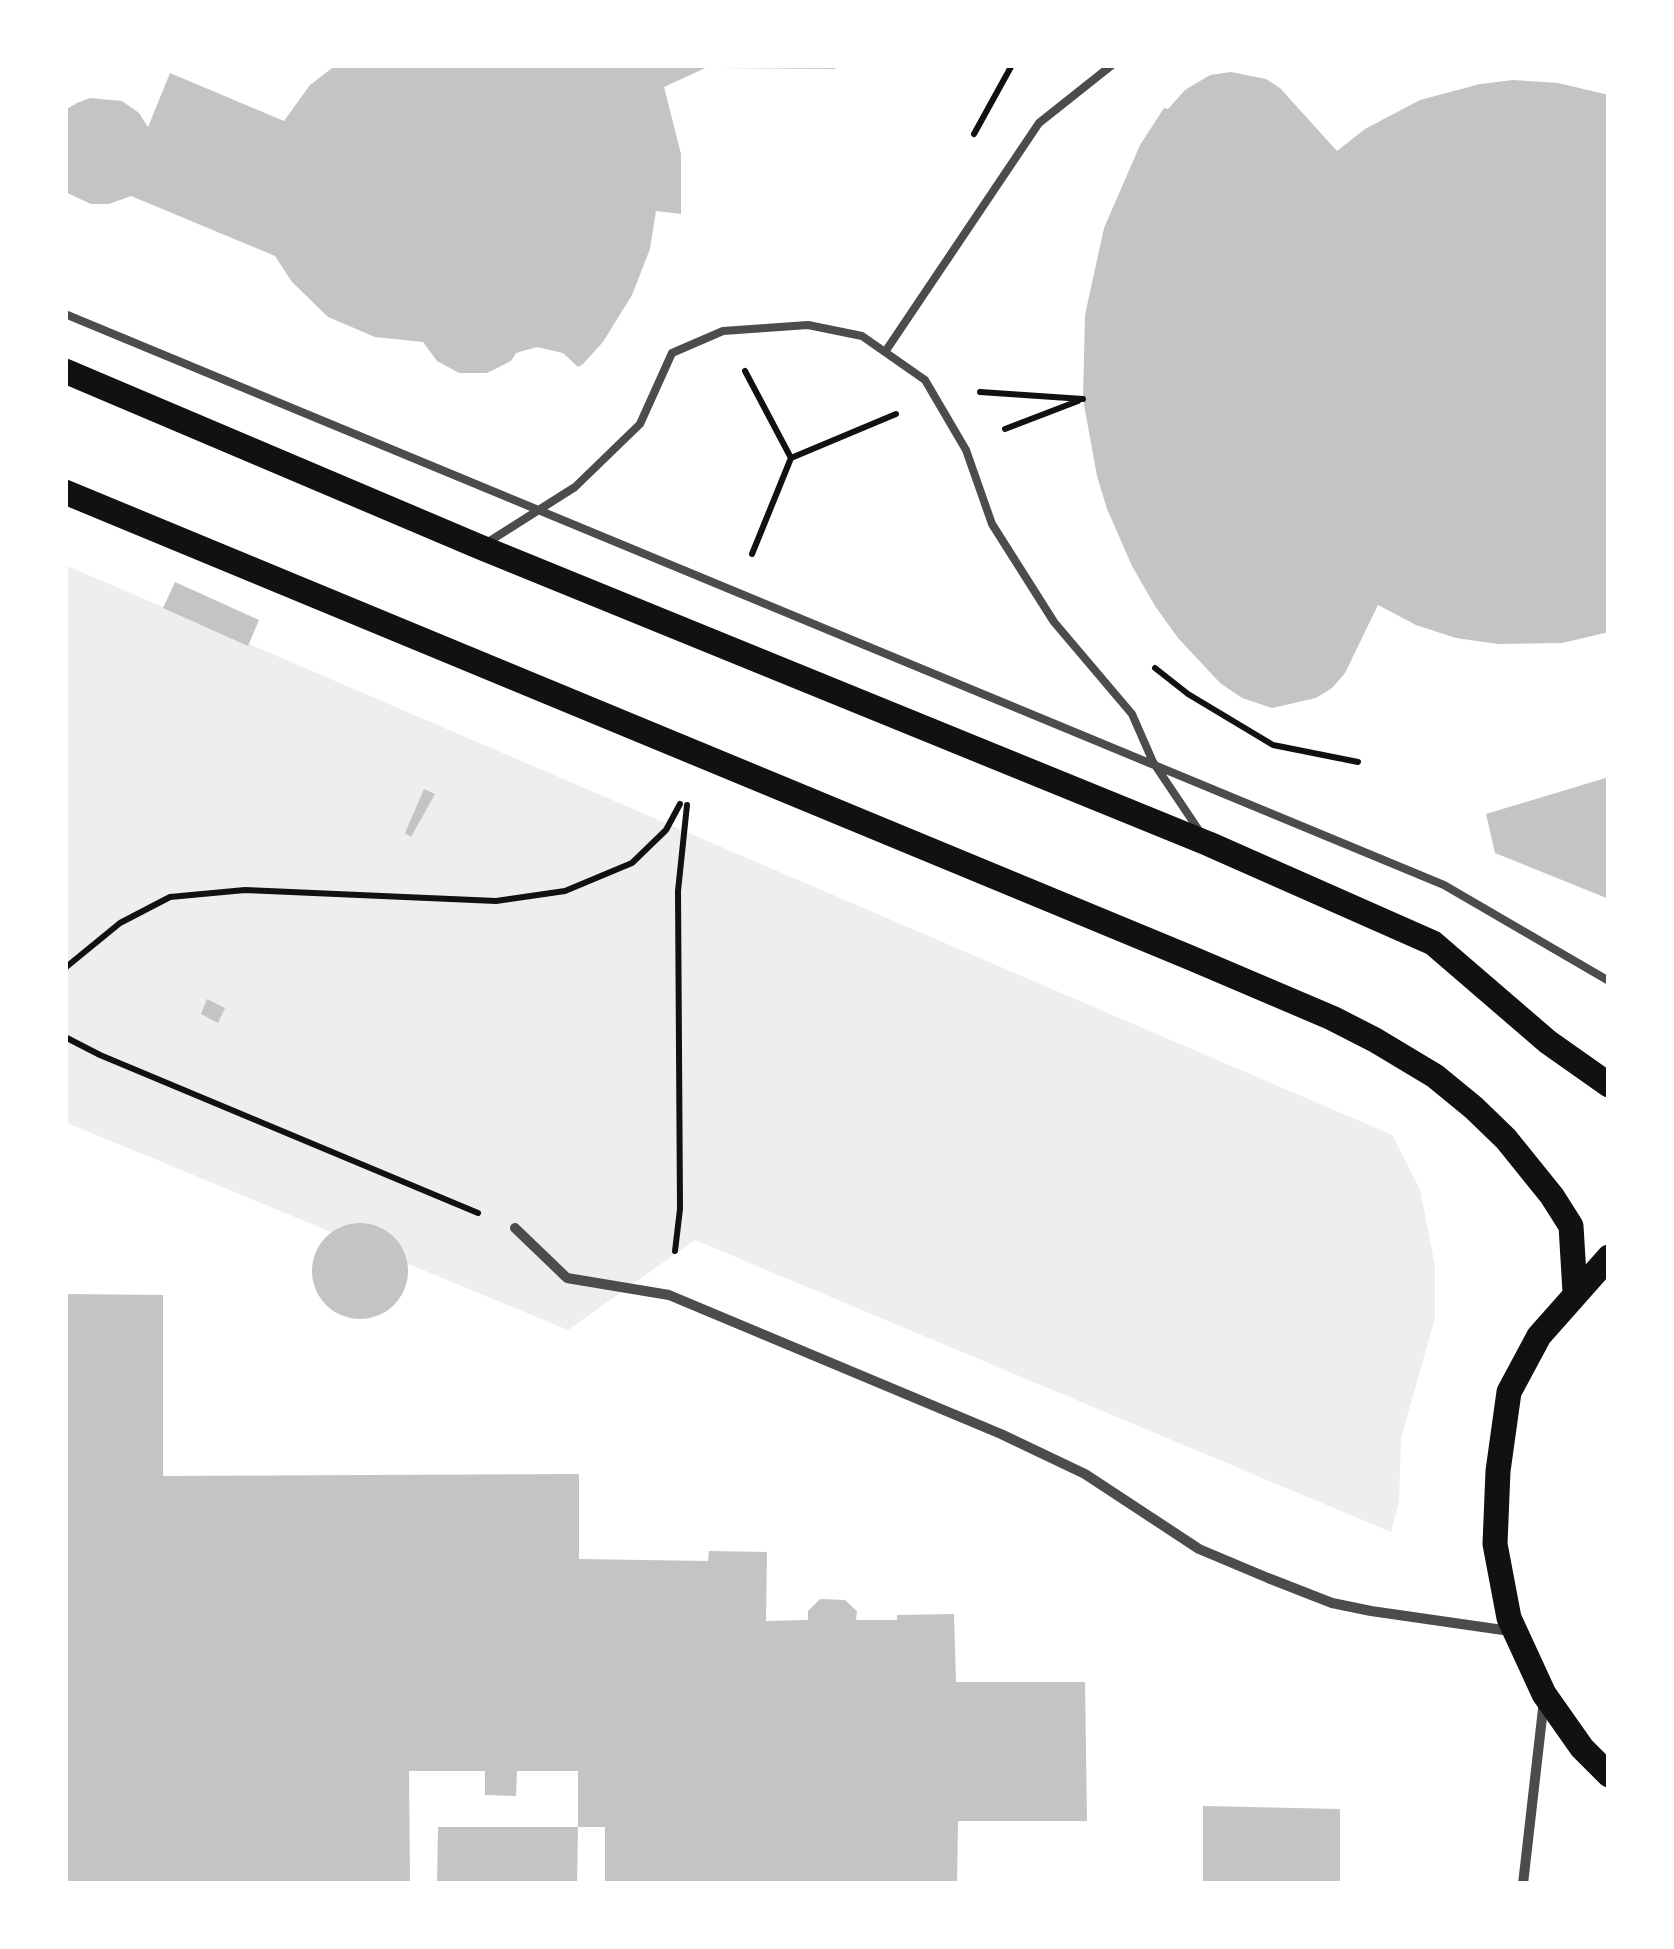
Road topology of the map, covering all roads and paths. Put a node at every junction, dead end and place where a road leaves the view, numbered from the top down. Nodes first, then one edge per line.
1 (1112, 65) edge
2 (65, 314) edge
3 (723, 331) junction
4 (885, 352) junction
5 (65, 371) edge
6 (936, 398) junction
7 (994, 434) dead end
8 (791, 458) junction
9 (65, 492) edge
10 (541, 510) junction
11 (480, 546) junction
12 (735, 591) junction
13 (1142, 658) dead end
14 (696, 755) junction
15 (1153, 762) junction
16 (1358, 762) dead end
17 (1208, 844) junction
18 (65, 968) edge
19 (1609, 982) edge
20 (65, 1037) edge
21 (1609, 1085) edge
22 (515, 1228) joint
23 (1609, 1257) edge
24 (1576, 1292) junction
25 (669, 1295) junction
26 (1514, 1631) junction
27 (1544, 1694) junction
28 (1609, 1774) edge
29 (1523, 1884) edge

1 - 4 lane
2 - 10 lane
3 - 4 lane
3 - 8 path
3 - 10 lane
4 - 6 lane
5 - 11 main road
6 - 7 path
6 - 8 path
6 - 15 lane
8 - 12 path
9 - 14 main road
10 - 11 lane
10 - 12 lane
11 - 17 main road
12 - 15 lane
13 - 16 path
14 - 18 path
14 - 24 main road
14 - 25 path
15 - 17 lane
15 - 19 lane
17 - 21 main road
20 - 22 path
22 - 25 street
23 - 24 main road
24 - 26 main road
25 - 26 street
26 - 27 main road
27 - 28 main road
27 - 29 street

